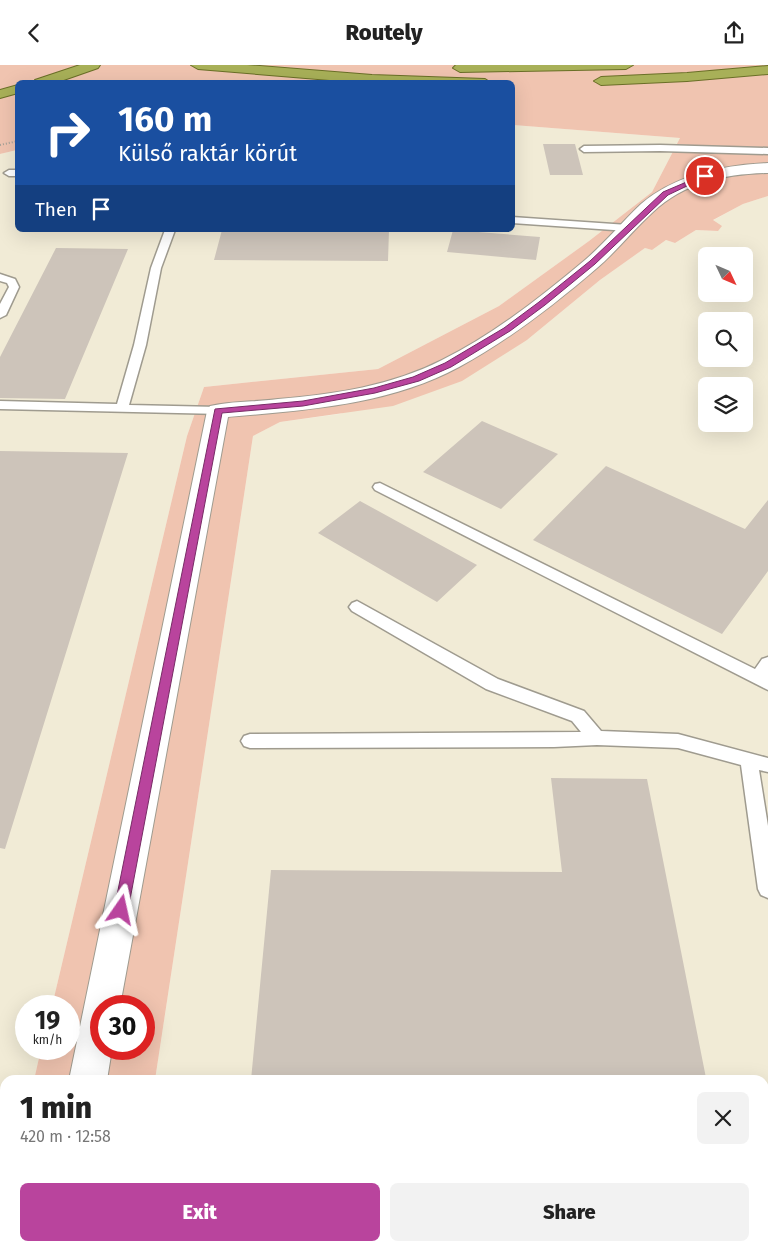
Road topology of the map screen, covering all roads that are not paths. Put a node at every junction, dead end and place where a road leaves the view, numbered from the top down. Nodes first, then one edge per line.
1 (93, 65) edge
2 (198, 65) edge
3 (626, 65) edge
4 (448, 68) dead end
5 (768, 70) edge
6 (50, 80) edge
7 (400, 80) edge
8 (591, 81) dead end
9 (15, 90) edge
10 (0, 94) edge
11 (584, 149) dead end
12 (768, 151) edge
13 (768, 168) edge
14 (515, 220) edge
15 (628, 228) junction
16 (169, 232) edge
17 (0, 277) edge
18 (0, 315) edge
19 (0, 405) edge
20 (122, 408) junction
21 (218, 411) junction
22 (380, 487) dead end
23 (357, 607) dead end
24 (768, 663) edge
25 (763, 680) edge
26 (597, 738) junction
27 (250, 741) dead end
28 (749, 760) junction
29 (768, 765) edge
30 (768, 889) edge
31 (105, 995) edge
32 (92, 1060) edge
33 (89, 1075) edge

1 - 6 highway
2 - 7 highway
3 - 4 highway
5 - 8 highway
9 - 10 highway
11 - 12 lane
13 - 15 street
14 - 15 lane
15 - 21 street
16 - 20 lane
17 - 18 lane
19 - 20 lane
20 - 21 lane
21 - 31 street
22 - 25 lane
23 - 26 lane
24 - 25 lane
26 - 27 lane
26 - 28 lane
28 - 29 lane
28 - 30 lane
32 - 33 street

